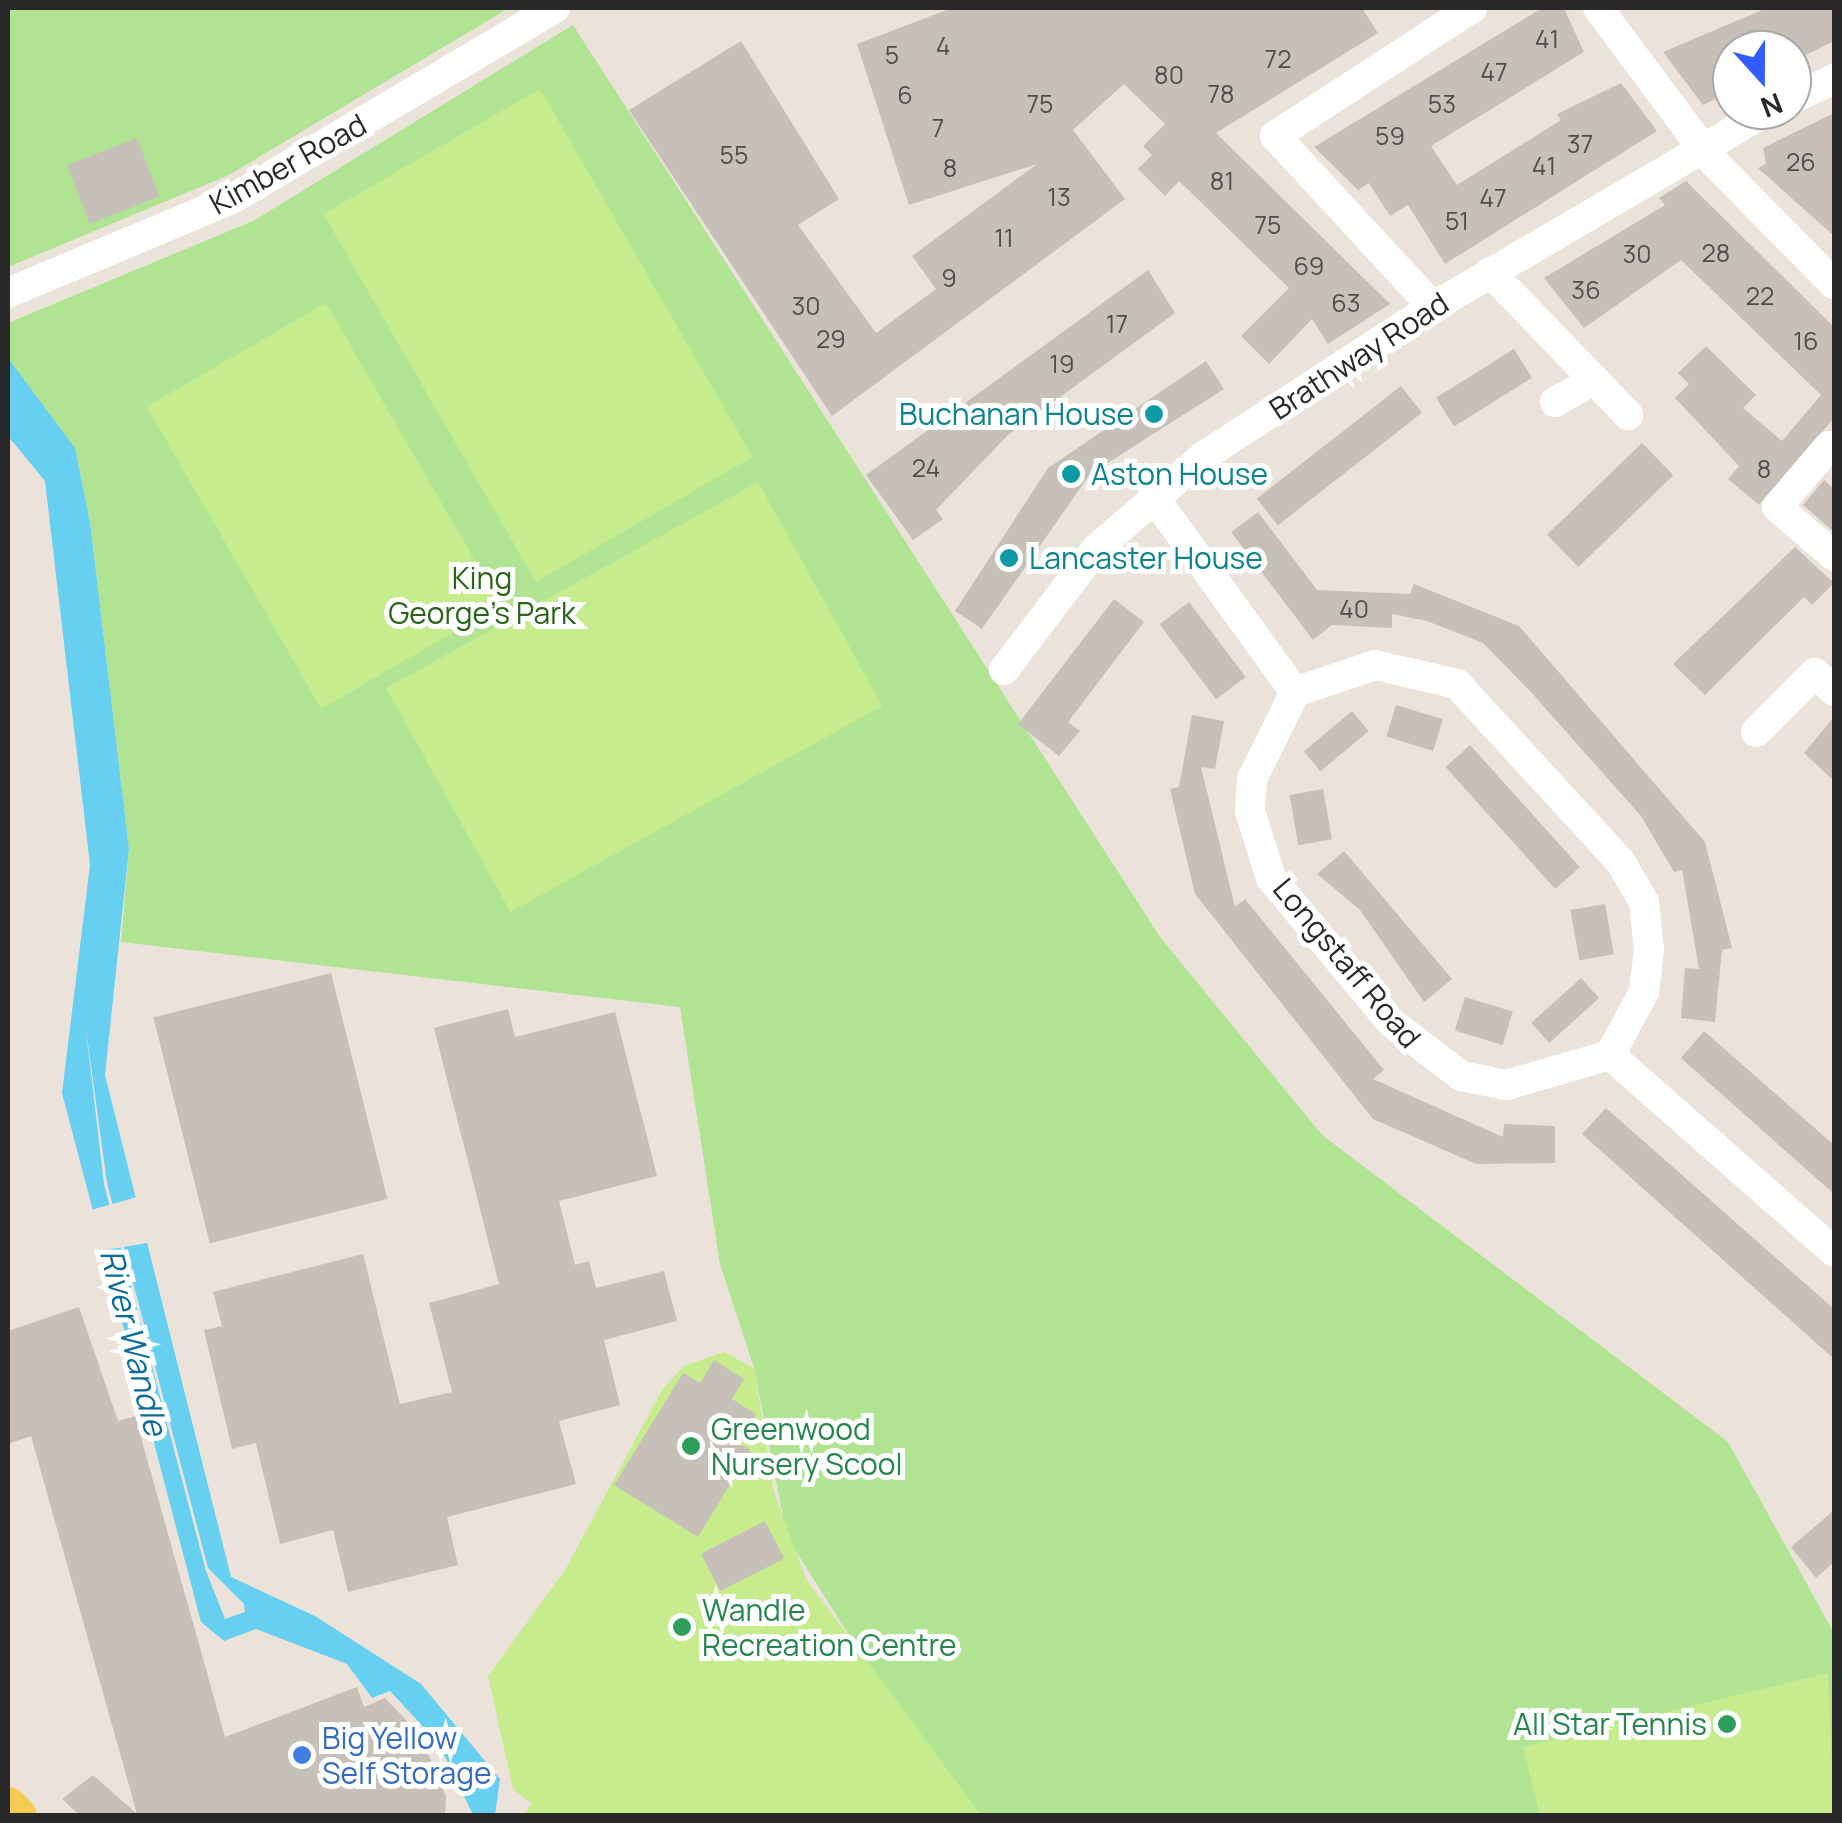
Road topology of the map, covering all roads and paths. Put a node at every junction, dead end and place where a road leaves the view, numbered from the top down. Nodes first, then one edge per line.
1 (555, 8) edge
2 (1472, 8) edge
3 (1598, 8) edge
4 (1730, 130) edge
5 (1700, 145) junction
6 (1490, 272) junction
7 (1834, 284) edge
8 (8, 293) edge
9 (1434, 306) junction
10 (1590, 382) junction
11 (1555, 402) dead end
12 (1628, 415) dead end
13 (1828, 446) dead end
14 (1154, 496) junction
15 (1834, 556) edge
16 (1004, 670) dead end
17 (1828, 672) edge
18 (1296, 692) junction
19 (1756, 732) dead end
20 (1610, 1055) junction
21 (1834, 1252) edge
22 (8, 1806) edge
23 (18, 1816) edge

1 - 8 street, Kimber Road
2 - 9 street
3 - 5 street
4 - 5 street, Brathway Road
5 - 6 street, Brathway Road
5 - 7 street
6 - 9 street, Brathway Road
6 - 10 street
9 - 14 street, Brathway Road
10 - 11 street
10 - 12 street
13 - 15 street
14 - 16 street, Brathway Road
14 - 18 street
17 - 19 street
18 - 20 street
18 - 20 street, Longstaff Road
20 - 21 street
22 - 23 main road

